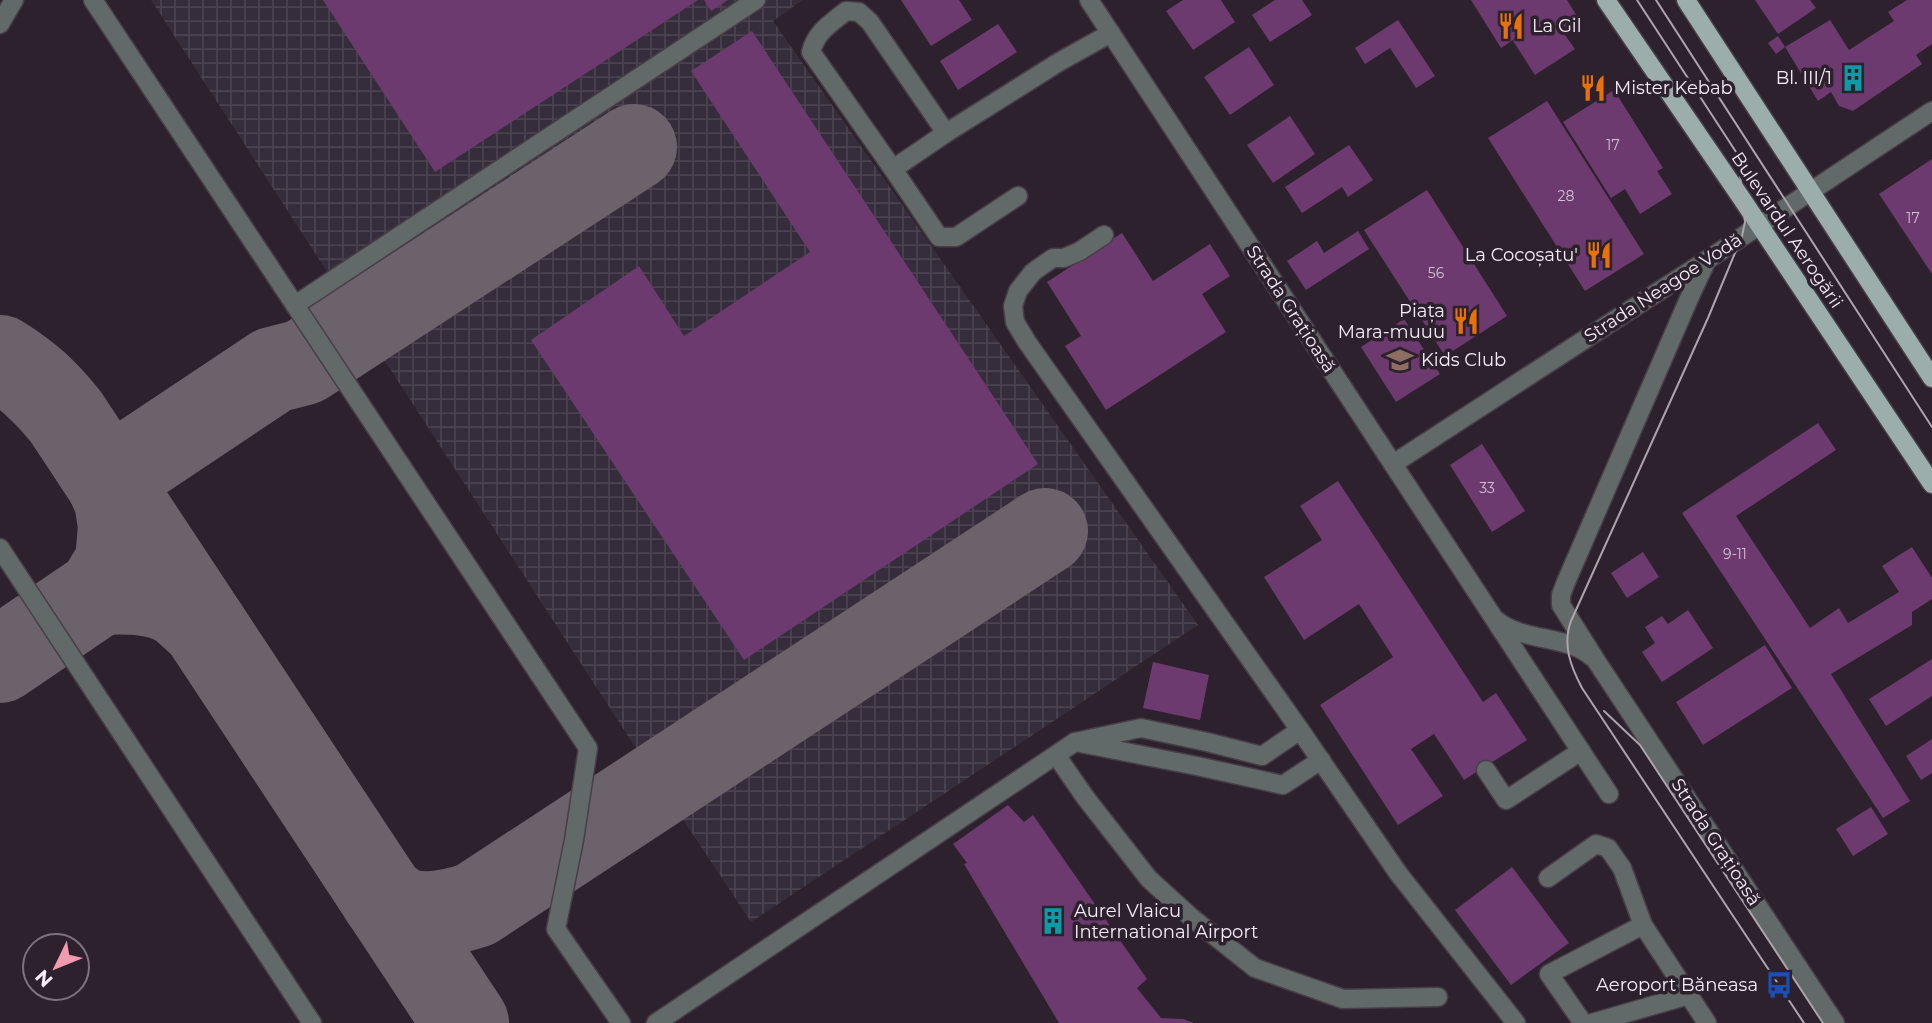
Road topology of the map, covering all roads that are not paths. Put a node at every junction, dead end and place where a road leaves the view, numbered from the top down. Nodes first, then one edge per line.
1 (14, 0) edge
2 (93, 0) edge
3 (756, 0) edge
4 (1089, 0) edge
5 (1606, 0) edge
6 (1686, 0) edge
7 (0, 24) edge
8 (1111, 33) junction
9 (1932, 111) edge
10 (946, 133) junction
11 (893, 169) junction
12 (1811, 191) junction
13 (1018, 196) dead end
14 (1759, 226) junction
15 (1104, 236) dead end
16 (1707, 260) junction
17 (295, 305) junction
18 (1932, 377) edge
19 (1393, 464) junction
20 (1932, 484) edge
21 (0, 548) edge
22 (1493, 618) junction
23 (1597, 662) junction
24 (1300, 730) junction
25 (1075, 742) junction
26 (1581, 751) junction
27 (1056, 755) junction
28 (1321, 760) junction
29 (1486, 770) dead end
30 (1609, 794) dead end
31 (1548, 878) dead end
32 (1643, 925) junction
33 (1689, 995) junction
34 (1438, 997) dead end
35 (312, 1023) edge
36 (621, 1023) edge
37 (656, 1023) edge
38 (1516, 1023) edge
39 (1583, 1023) edge
40 (1592, 1023) edge
41 (1707, 1023) edge
42 (1835, 1023) edge

1 - 7 street
2 - 17 street
3 - 17 street
4 - 8 street, Strada Grațioasă
5 - 14 main road, Bulevardul Aerogării
6 - 12 main road
8 - 10 street
8 - 19 street, Strada Grațioasă
9 - 12 street, Strada Neagoe Vodă
10 - 11 street
10 - 11 street
11 - 13 street
12 - 14 street, Strada Neagoe Vodă
12 - 18 main road
14 - 16 street, Strada Neagoe Vodă
14 - 20 main road, Bulevardul Aerogării
15 - 24 street
16 - 19 street, Strada Neagoe Vodă
16 - 23 street, Strada Grațioasă
17 - 36 street
19 - 22 street, Strada Grațioasă
21 - 35 street
22 - 23 street, Strada Grațioasă
22 - 26 street, Strada Grațioasă
23 - 42 street, Strada Grațioasă
24 - 25 street
24 - 28 street
25 - 27 street
25 - 28 street
26 - 29 street
26 - 30 street, Strada Grațioasă
27 - 34 street
27 - 37 street
28 - 38 street
31 - 32 street
32 - 33 street
32 - 39 street
33 - 40 street
33 - 41 street

